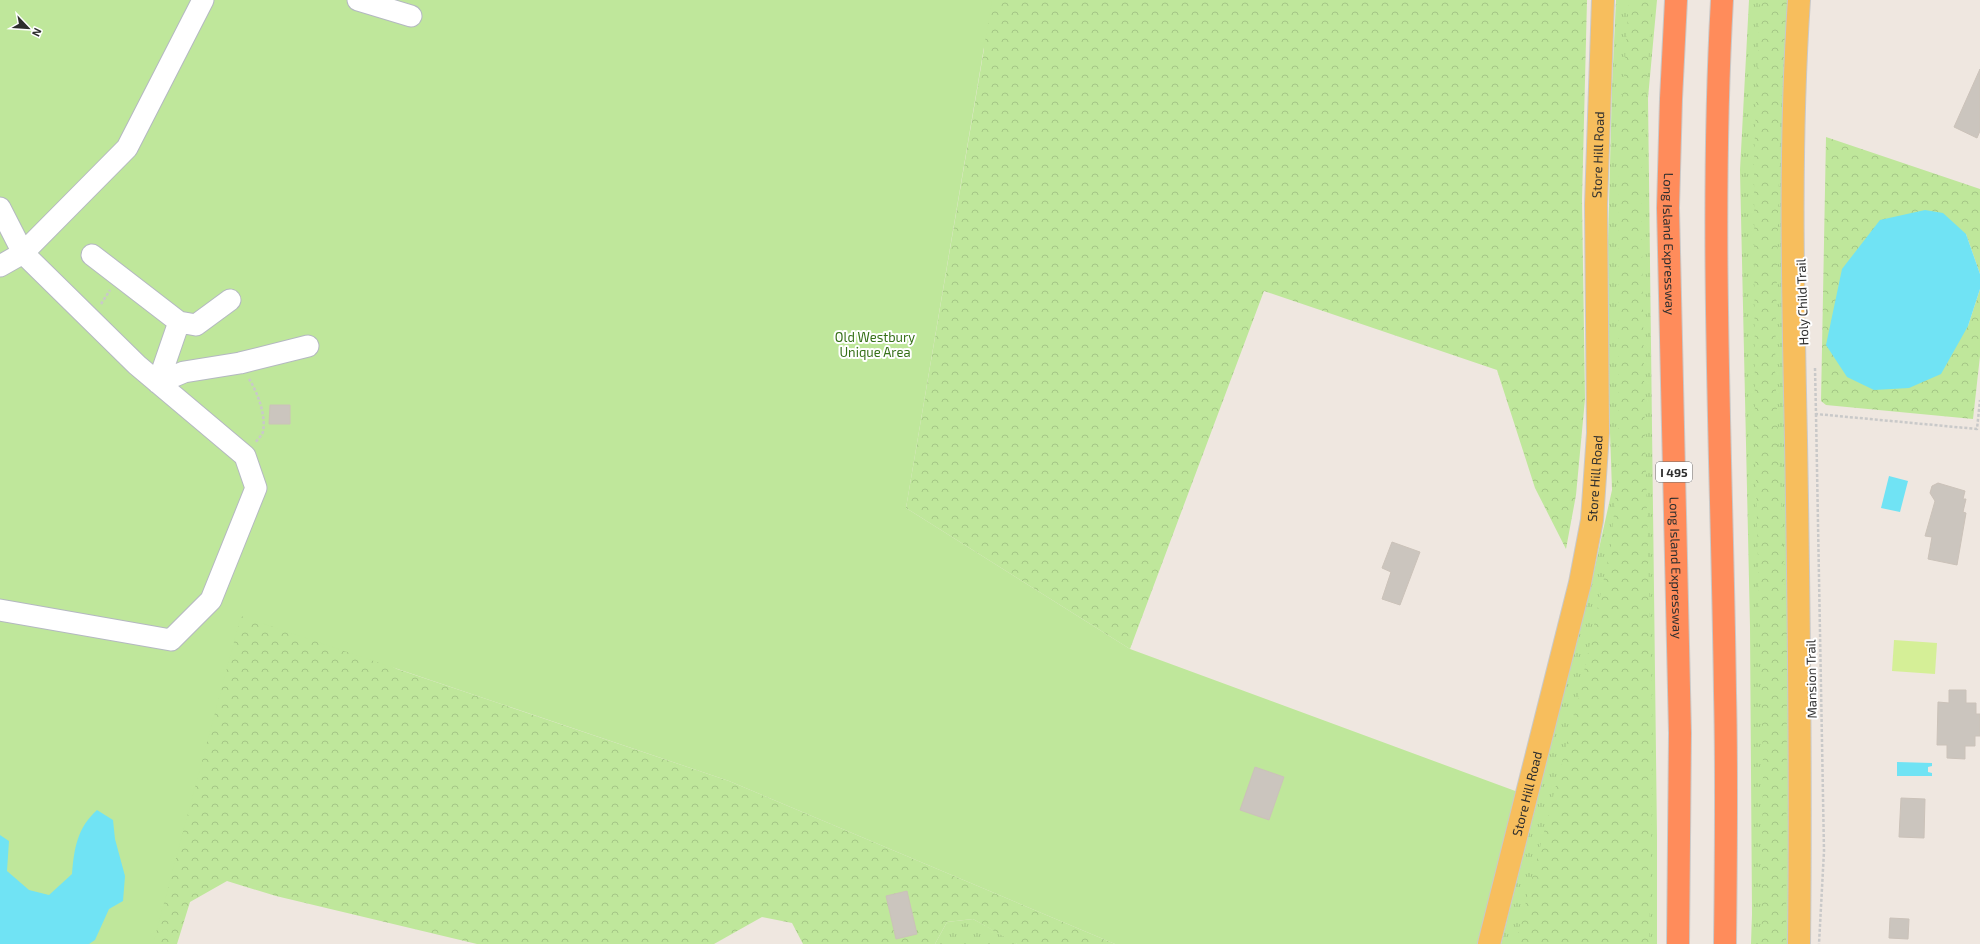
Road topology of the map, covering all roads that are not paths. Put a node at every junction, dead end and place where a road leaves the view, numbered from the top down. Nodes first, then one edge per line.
1 (203, 0) edge
2 (358, 0) edge
3 (1603, 0) edge
4 (1676, 0) edge
5 (1722, 0) edge
6 (1799, 0) edge
7 (411, 16) dead end
8 (0, 208) edge
9 (23, 253) junction
10 (92, 255) dead end
11 (0, 266) edge
12 (230, 300) dead end
13 (179, 322) junction
14 (308, 346) dead end
15 (158, 383) junction
16 (0, 610) edge
17 (1489, 944) edge
18 (1678, 944) edge
19 (1725, 944) edge
20 (1799, 944) edge

1 - 9 lane
2 - 7 lane
3 - 17 main road, Store Hill Road
4 - 18 highway, Long Island Expressway / I 495
5 - 19 highway
6 - 20 main road
8 - 9 lane
9 - 11 lane
9 - 15 lane
10 - 13 lane
12 - 13 lane
13 - 15 lane
14 - 15 lane
15 - 16 lane

